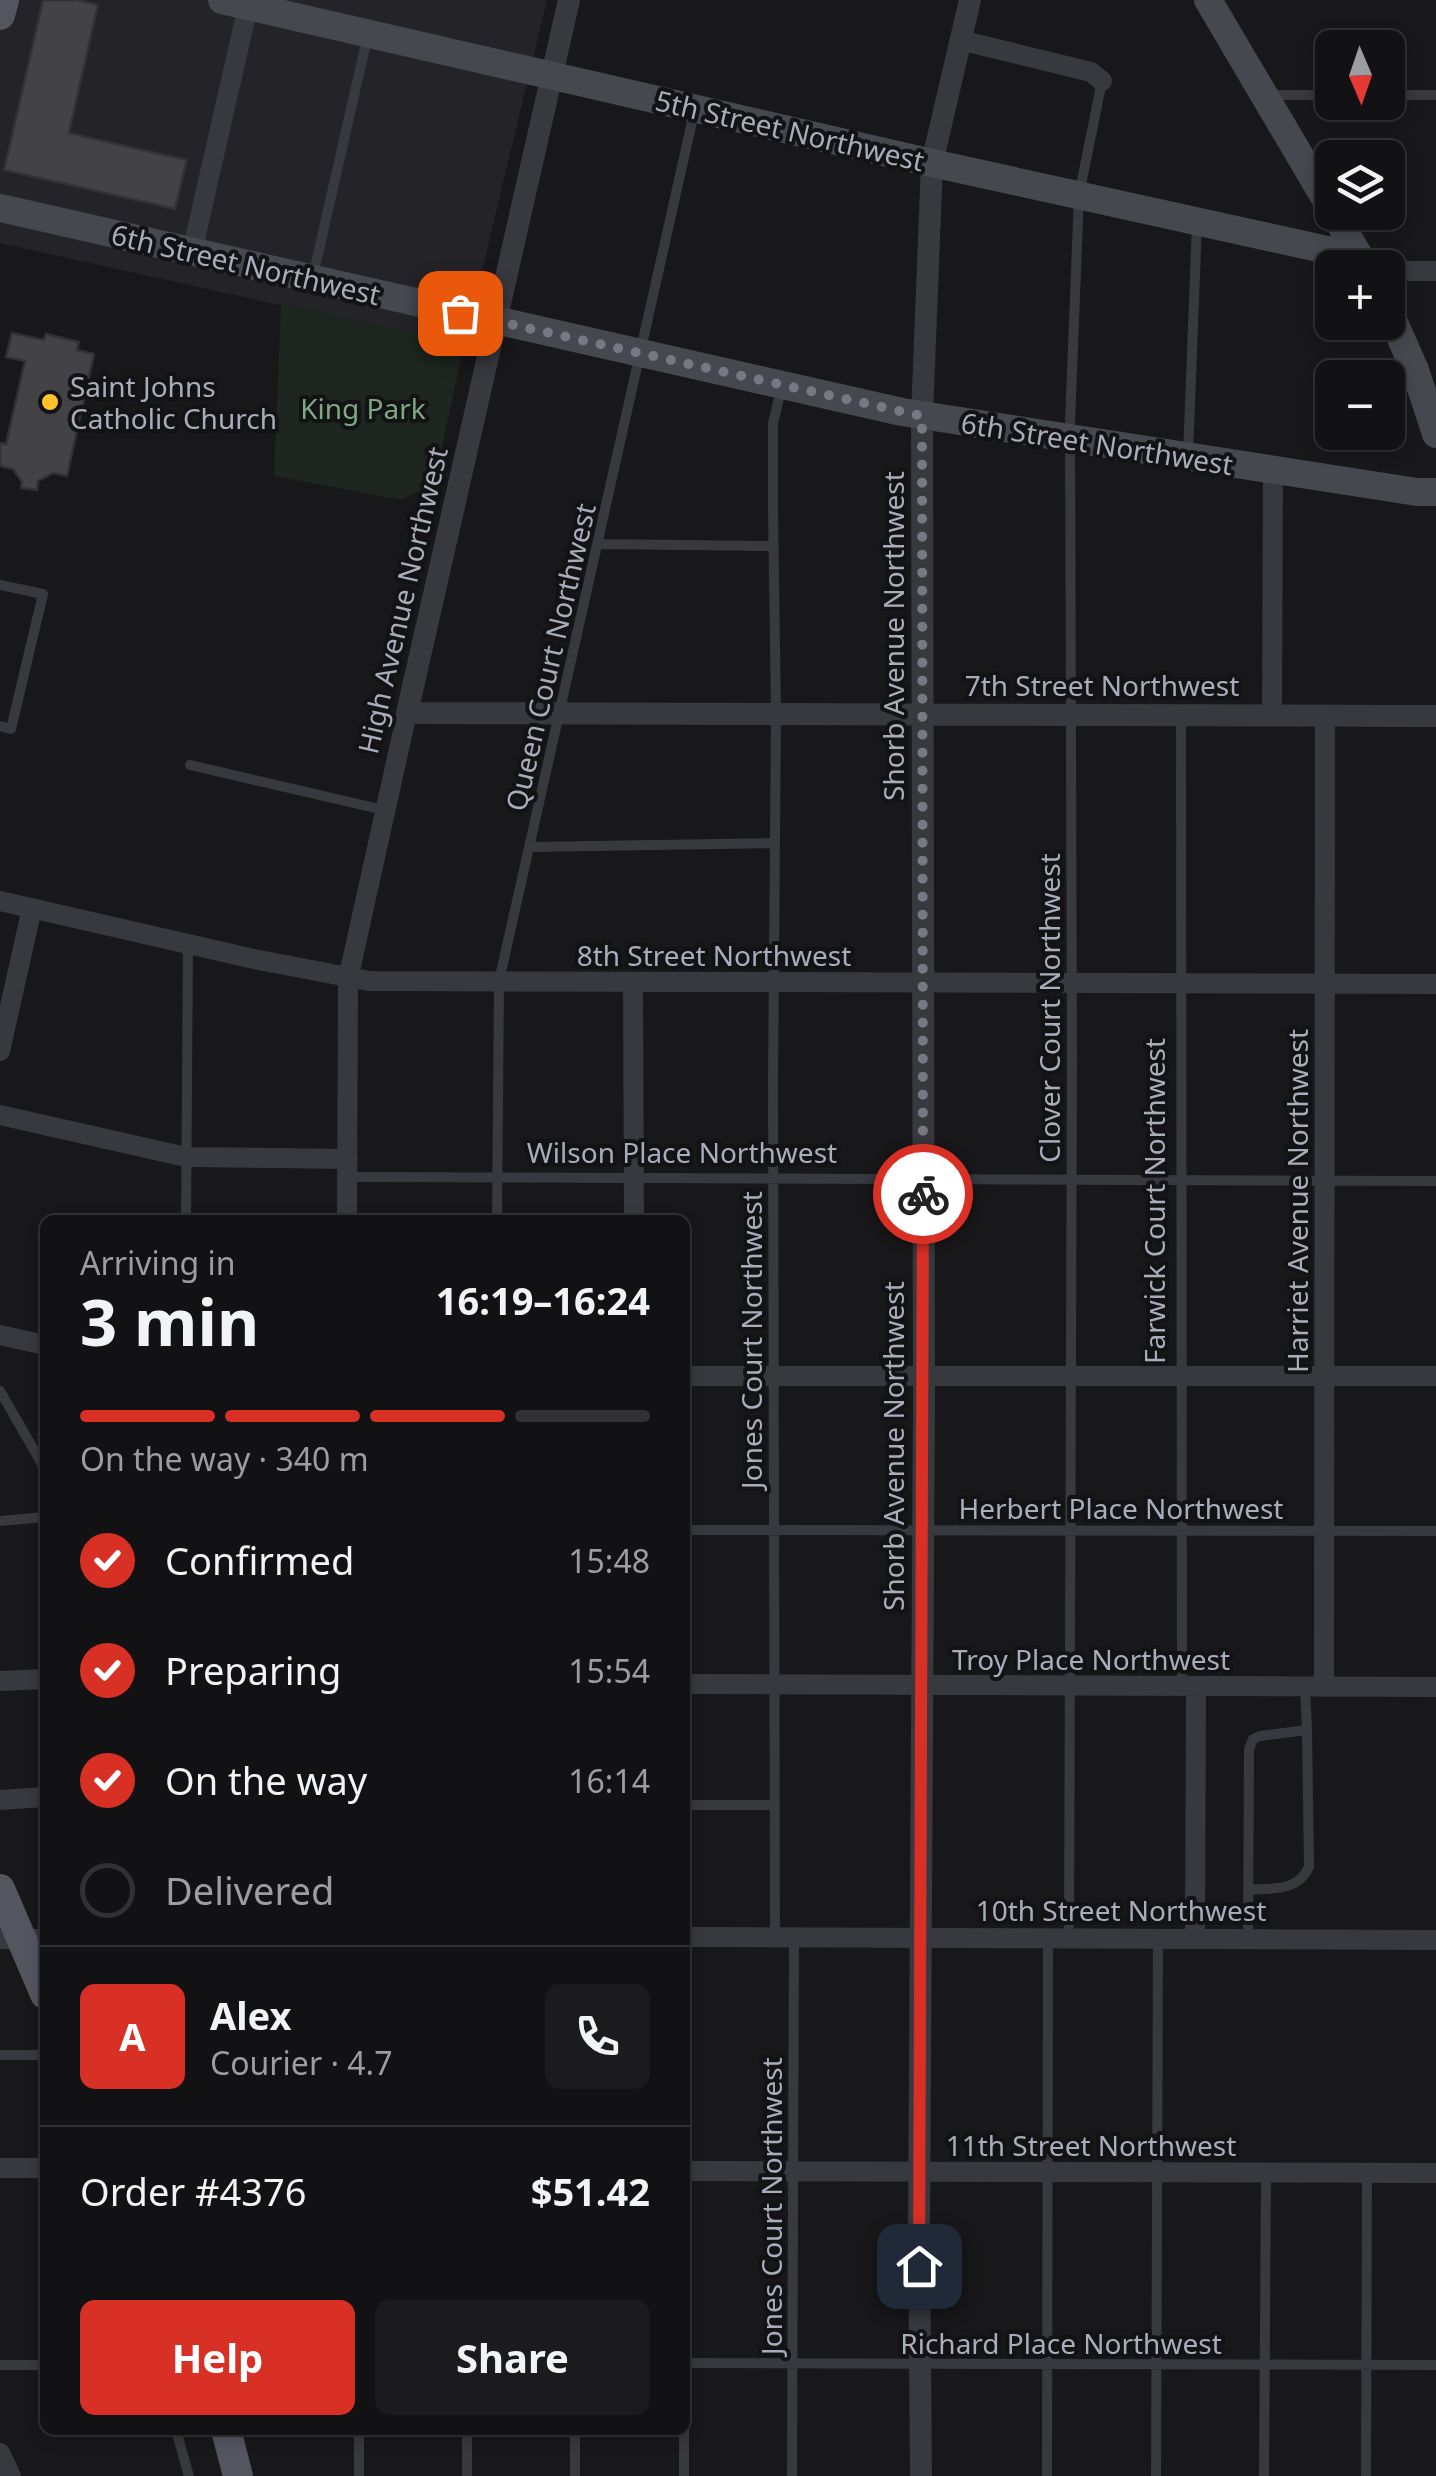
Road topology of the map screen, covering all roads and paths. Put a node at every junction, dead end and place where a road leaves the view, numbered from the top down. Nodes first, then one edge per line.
1 (4, 0) edge
2 (570, 0) edge
3 (970, 0) edge
4 (1208, 0) edge
5 (235, 3) edge
6 (0, 15) edge
7 (368, 34) junction
8 (960, 40) junction
9 (552, 76) junction
10 (1102, 81) joint
11 (1315, 95) edge
12 (1405, 95) edge
13 (1436, 95) edge
14 (1262, 96) junction
15 (695, 109) junction
16 (932, 163) junction
17 (1079, 194) junction
18 (0, 208) edge
19 (1197, 222) junction
20 (1355, 250) edge
21 (1315, 251) edge
22 (192, 252) junction
23 (1405, 271) edge
24 (1436, 271) edge
25 (312, 280) junction
26 (496, 321) junction
27 (1401, 340) edge
28 (641, 354) junction
29 (782, 386) junction
30 (922, 416) junction
31 (1436, 434) edge
32 (1070, 440) junction
33 (1188, 457) junction
34 (1273, 470) junction
35 (1436, 492) edge
36 (599, 544) junction
37 (774, 546) junction
38 (0, 584) edge
39 (407, 713) junction
40 (560, 714) junction
41 (776, 714) junction
42 (924, 715) junction
43 (1072, 715) junction
44 (1182, 715) junction
45 (1272, 715) junction
46 (1325, 716) junction
47 (1436, 716) edge
48 (0, 726) edge
49 (190, 766) dead end
50 (384, 810) junction
51 (774, 843) junction
52 (530, 847) junction
53 (0, 901) edge
54 (32, 908) junction
55 (188, 944) junction
56 (348, 979) junction
57 (499, 981) junction
58 (633, 982) junction
59 (775, 983) junction
60 (924, 984) junction
61 (1071, 984) junction
62 (1325, 984) junction
63 (1436, 984) edge
64 (1182, 985) junction
65 (0, 1051) edge
66 (0, 1114) edge
67 (186, 1157) junction
68 (348, 1168) junction
69 (497, 1179) junction
70 (634, 1179) junction
71 (774, 1179) junction
72 (923, 1181) junction
73 (1072, 1181) junction
74 (1181, 1181) junction
75 (1325, 1181) junction
76 (1436, 1181) edge
77 (186, 1215) edge
78 (348, 1215) edge
79 (497, 1215) edge
80 (634, 1215) edge
81 (0, 1335) edge
82 (40, 1344) edge
83 (690, 1376) edge
84 (774, 1376) junction
85 (924, 1376) junction
86 (1071, 1376) junction
87 (1180, 1376) junction
88 (1324, 1376) junction
89 (1436, 1376) edge
90 (0, 1391) edge
91 (40, 1460) edge
92 (40, 1518) edge
93 (0, 1522) edge
94 (690, 1530) edge
95 (774, 1530) junction
96 (924, 1530) junction
97 (1072, 1530) junction
98 (1181, 1530) junction
99 (1324, 1531) junction
100 (1436, 1531) edge
101 (40, 1679) edge
102 (0, 1682) edge
103 (690, 1684) edge
104 (774, 1685) junction
105 (1070, 1685) junction
106 (922, 1686) junction
107 (1189, 1686) junction
108 (1315, 1687) junction
109 (1436, 1687) edge
110 (1307, 1730) junction
111 (40, 1796) edge
112 (0, 1800) edge
113 (690, 1806) edge
114 (774, 1806) junction
115 (0, 1890) edge
116 (1248, 1890) junction
117 (784, 1936) junction
118 (690, 1937) edge
119 (921, 1937) junction
120 (1059, 1938) junction
121 (1158, 1938) junction
122 (1195, 1938) junction
123 (22, 1939) edge
124 (1248, 1939) junction
125 (1436, 1940) edge
126 (40, 1982) edge
127 (0, 2055) edge
128 (40, 2055) edge
129 (0, 2168) edge
130 (40, 2168) edge
131 (690, 2171) edge
132 (794, 2171) junction
133 (920, 2172) junction
134 (1049, 2172) junction
135 (1158, 2173) junction
136 (1266, 2173) junction
137 (1367, 2173) junction
138 (1436, 2173) edge
139 (690, 2363) edge
140 (792, 2364) junction
141 (920, 2364) junction
142 (40, 2365) edge
143 (1368, 2365) junction
144 (0, 2366) edge
145 (1046, 2366) junction
146 (1155, 2366) junction
147 (1264, 2366) junction
148 (1436, 2366) edge
149 (177, 2435) edge
150 (227, 2435) edge
151 (359, 2435) edge
152 (468, 2435) edge
153 (576, 2435) edge
154 (684, 2435) edge
155 (0, 2453) edge
156 (11, 2476) edge
157 (189, 2476) edge
158 (238, 2476) edge
159 (359, 2476) edge
160 (467, 2476) edge
161 (575, 2476) edge
162 (684, 2476) edge
163 (792, 2476) edge
164 (921, 2476) edge
165 (1047, 2476) edge
166 (1156, 2476) edge
167 (1264, 2476) edge
168 (1366, 2476) edge

1 - 6 main road
2 - 9 street, High Avenue Northwest
3 - 8 street, Shorb Avenue Northwest
4 - 14 main road
5 - 7 main road, 5th Street Northwest
5 - 22 street
7 - 9 main road, 5th Street Northwest
7 - 25 lane
8 - 10 street
8 - 16 street, Shorb Avenue Northwest
9 - 15 main road, 5th Street Northwest
9 - 26 street, High Avenue Northwest
10 - 17 lane, Clover Court Northwest
11 - 14 lane
12 - 13 lane
14 - 20 main road
15 - 16 main road, 5th Street Northwest
15 - 28 lane, Queen Court Northwest
16 - 17 main road, 5th Street Northwest
16 - 30 street, Shorb Avenue Northwest
17 - 19 main road, 5th Street Northwest
17 - 32 lane, Clover Court Northwest
18 - 22 main road, 6th Street Northwest
19 - 21 main road, 5th Street Northwest
19 - 33 lane
22 - 25 main road, 6th Street Northwest
23 - 24 street
25 - 26 main road, 6th Street Northwest
26 - 28 main road, 6th Street Northwest
26 - 39 street, High Avenue Northwest
27 - 31 main road
28 - 29 main road, 6th Street Northwest
28 - 36 lane, Queen Court Northwest
29 - 30 main road, 6th Street Northwest
29 - 37 lane, Jones Court Northwest
30 - 32 main road, 6th Street Northwest
30 - 42 street, Shorb Avenue Northwest
32 - 33 main road, 6th Street Northwest
32 - 43 lane, Clover Court Northwest
33 - 34 main road, 6th Street Northwest
34 - 35 main road, 6th Street Northwest
34 - 45 street
36 - 37 lane
36 - 40 lane, Queen Court Northwest
37 - 41 lane, Jones Court Northwest
38 - 48 lane
39 - 40 street, 7th Street Northwest
39 - 50 street, High Avenue Northwest
40 - 41 street, 7th Street Northwest
40 - 52 lane, Queen Court Northwest
41 - 42 street, 7th Street Northwest
41 - 51 lane, Jones Court Northwest
42 - 43 street, 7th Street Northwest
42 - 60 street, Shorb Avenue Northwest
43 - 44 street, 7th Street Northwest
43 - 61 lane, Clover Court Northwest
44 - 45 street, 7th Street Northwest
44 - 64 lane, Farwick Court Northwest
45 - 46 street, 7th Street Northwest
46 - 47 street, 7th Street Northwest
46 - 62 street, Harriet Avenue Northwest
49 - 50 lane
50 - 56 street, High Avenue Northwest
51 - 52 lane
51 - 59 lane, Jones Court Northwest
52 - 57 lane, Queen Court Northwest
53 - 54 street, 8th Street Northwest
54 - 55 street, 8th Street Northwest
54 - 65 street
55 - 56 street, 8th Street Northwest
55 - 67 lane
56 - 57 street, 8th Street Northwest
56 - 68 street, High Avenue Northwest
57 - 58 street, 8th Street Northwest
57 - 69 lane, Queen Court Northwest
58 - 59 street, 8th Street Northwest
58 - 70 street
59 - 60 street, 8th Street Northwest
59 - 71 lane, Jones Court Northwest
60 - 61 street, 8th Street Northwest
60 - 72 street, Shorb Avenue Northwest
61 - 64 street, 8th Street Northwest
61 - 73 lane, Clover Court Northwest
62 - 63 street, 8th Street Northwest
62 - 64 street, 8th Street Northwest
62 - 75 street, Harriet Avenue Northwest
64 - 74 lane, Farwick Court Northwest
66 - 67 street, Wilson Place Northwest
67 - 68 street, Wilson Place Northwest
67 - 77 lane
68 - 69 lane, Wilson Place Northwest
68 - 78 street, High Avenue Northwest
69 - 70 lane, Wilson Place Northwest
69 - 79 lane, Queen Court Northwest
70 - 71 lane, Wilson Place Northwest
70 - 80 street
71 - 72 lane, Wilson Place Northwest
71 - 84 lane, Jones Court Northwest
72 - 73 lane, Wilson Place Northwest
72 - 85 street, Shorb Avenue Northwest
73 - 74 lane, Wilson Place Northwest
73 - 86 lane, Clover Court Northwest
74 - 75 lane, Wilson Place Northwest
74 - 87 lane, Farwick Court Northwest
75 - 76 lane, Wilson Place Northwest
75 - 88 street, Harriet Avenue Northwest
81 - 82 street
83 - 84 street
84 - 85 street
84 - 95 lane, Jones Court Northwest
85 - 86 street
85 - 96 street, Shorb Avenue Northwest
86 - 87 street
86 - 97 lane, Clover Court Northwest
87 - 88 street
87 - 98 lane, Farwick Court Northwest
88 - 89 street
88 - 99 street, Harriet Avenue Northwest
90 - 91 lane
92 - 93 lane
94 - 95 lane, Herbert Place Northwest
95 - 96 lane, Herbert Place Northwest
95 - 104 lane, Jones Court Northwest
96 - 97 lane, Herbert Place Northwest
96 - 106 street, Shorb Avenue Northwest
97 - 98 lane, Herbert Place Northwest
97 - 105 lane, Clover Court Northwest
98 - 99 lane, Herbert Place Northwest
98 - 107 lane, Farwick Court Northwest
99 - 100 lane, Herbert Place Northwest
99 - 108 street, Harriet Avenue Northwest
101 - 102 street
103 - 104 street, Troy Place Northwest
104 - 106 street, Troy Place Northwest
104 - 114 lane, Jones Court Northwest
105 - 106 street, Troy Place Northwest
105 - 107 street, Troy Place Northwest
105 - 120 lane, Clover Court Northwest
106 - 119 street, Shorb Avenue Northwest
107 - 108 street, Troy Place Northwest
107 - 122 street, Farwick Court Northwest
108 - 109 street, Troy Place Northwest
108 - 110 lane
110 - 116 lane
110 - 116 lane
111 - 112 street
113 - 114 lane
114 - 117 lane, Jones Court Northwest
115 - 123 main road
116 - 124 lane
117 - 118 street, 10th Street Northwest
117 - 119 street, 10th Street Northwest
117 - 132 lane, Jones Court Northwest
119 - 120 street, 10th Street Northwest
119 - 133 street, Shorb Avenue Northwest
120 - 121 street, 10th Street Northwest
120 - 134 lane, Clover Court Northwest
121 - 122 street, 10th Street Northwest
121 - 135 lane
122 - 124 street, 10th Street Northwest
123 - 126 main road
124 - 125 street, 10th Street Northwest
127 - 128 lane
129 - 130 street
131 - 132 street, 11th Street Northwest
132 - 133 street, 11th Street Northwest
132 - 140 lane, Jones Court Northwest
133 - 134 street, 11th Street Northwest
133 - 141 street, Shorb Avenue Northwest
134 - 135 street, 11th Street Northwest
134 - 145 lane, Clover Court Northwest
135 - 136 street, 11th Street Northwest
135 - 146 lane
136 - 137 street, 11th Street Northwest
136 - 147 lane
137 - 138 street, 11th Street Northwest
137 - 143 lane
139 - 140 lane, Richard Place Northwest
140 - 141 lane, Richard Place Northwest
140 - 163 lane, Jones Court Northwest
141 - 145 lane, Richard Place Northwest
141 - 164 street, Shorb Avenue Northwest
142 - 144 lane
143 - 147 lane, Richard Place Northwest
143 - 148 lane, Richard Place Northwest
143 - 168 lane
145 - 146 lane, Richard Place Northwest
145 - 165 lane, Clover Court Northwest
146 - 147 lane, Richard Place Northwest
146 - 166 lane
147 - 167 lane
149 - 157 lane
150 - 158 main road
151 - 159 lane
152 - 160 lane
153 - 161 lane
154 - 162 lane
155 - 156 street

